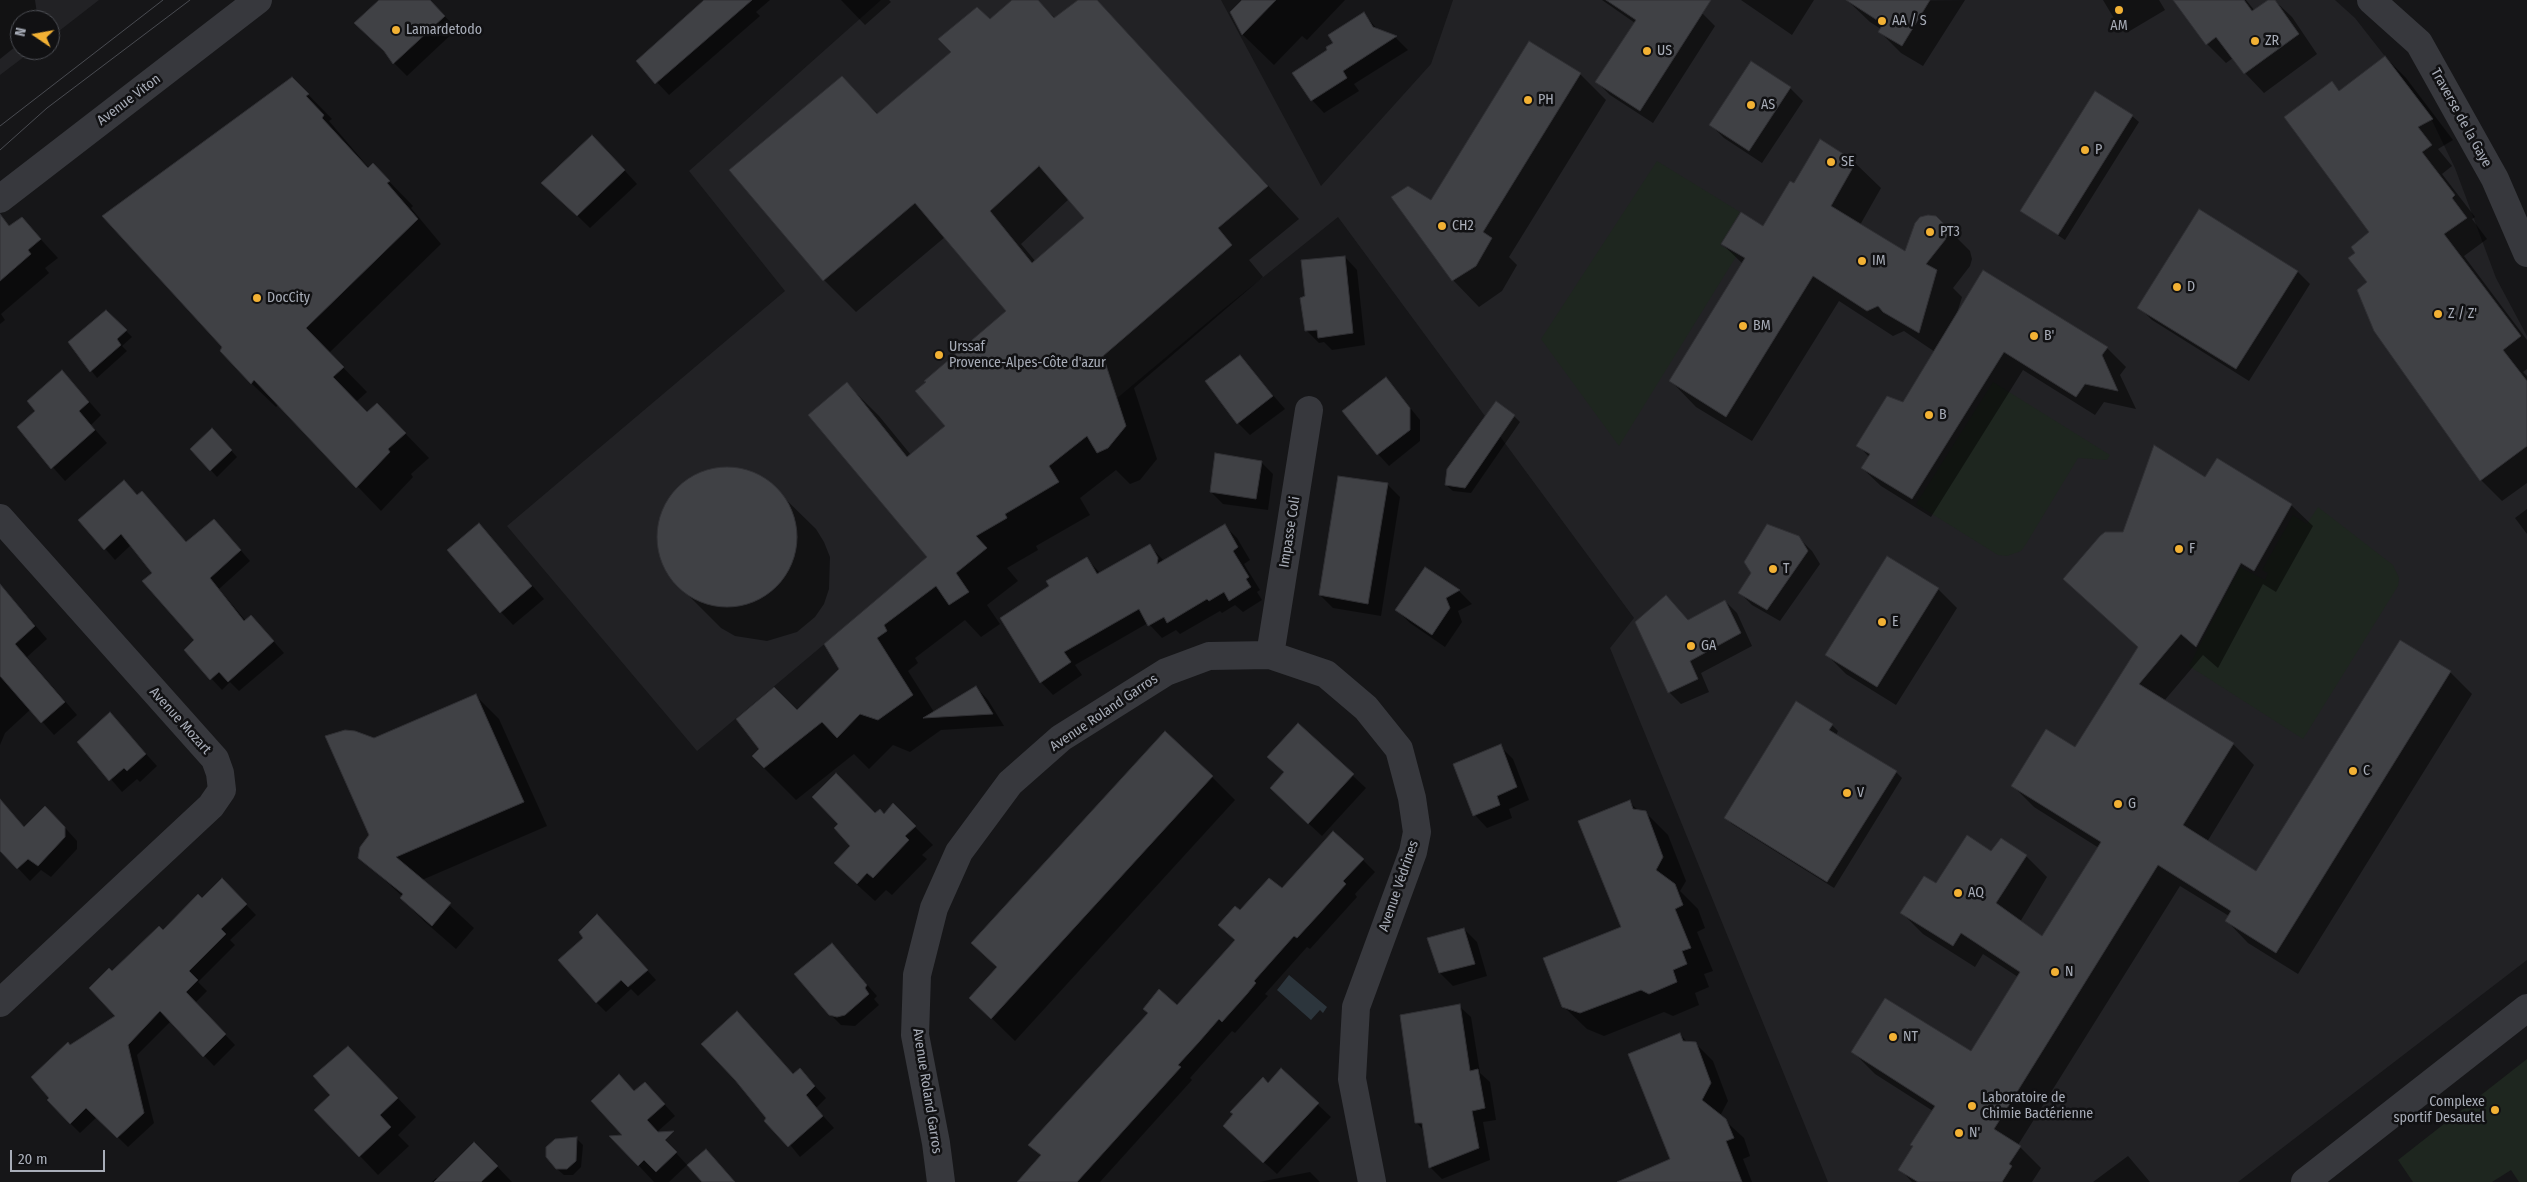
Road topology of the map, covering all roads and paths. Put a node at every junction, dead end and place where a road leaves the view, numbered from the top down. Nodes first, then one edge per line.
1 (258, 0) edge
2 (2371, 0) edge
3 (0, 199) edge
4 (2527, 253) edge
5 (1309, 410) dead end
6 (0, 518) edge
7 (1270, 655) junction
8 (0, 1003) edge
9 (2527, 1008) edge
10 (941, 1182) edge
11 (1372, 1182) edge
12 (2304, 1182) edge

1 - 3 street, Avenue Viton
2 - 4 street, Traverse de la Gaye
5 - 7 street, Impasse Coli
6 - 8 street, Avenue Mozart
7 - 10 street, Avenue Roland Garros
7 - 11 street, Avenue Védrines
9 - 12 street

